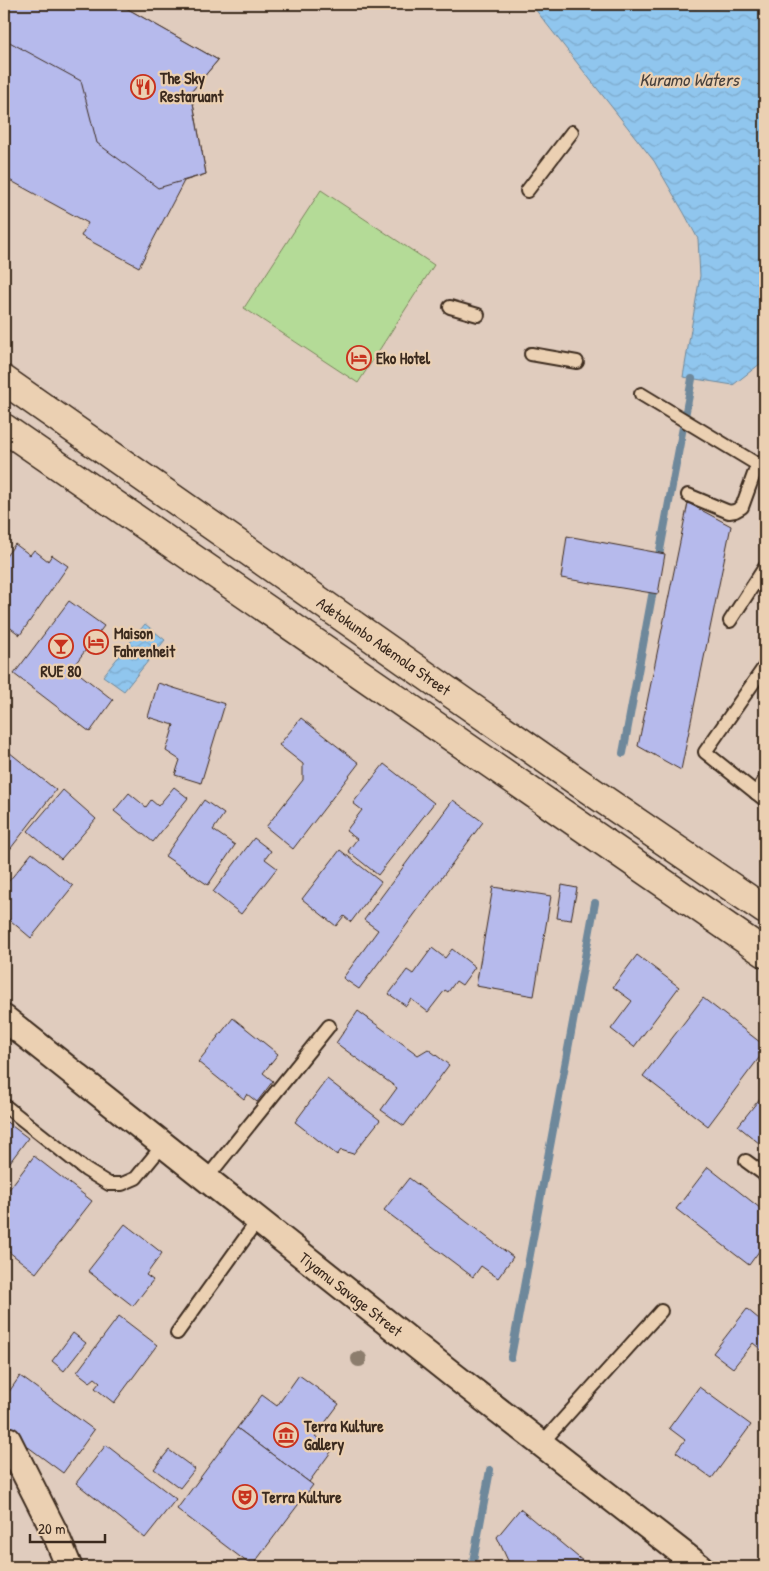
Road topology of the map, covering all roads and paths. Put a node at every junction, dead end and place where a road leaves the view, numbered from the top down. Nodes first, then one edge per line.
1 (572, 132) dead end
2 (527, 191) dead end
3 (450, 307) dead end
4 (478, 315) dead end
5 (531, 354) dead end
6 (577, 362) dead end
7 (4, 380) edge
8 (641, 394) dead end
9 (4, 428) edge
10 (762, 466) edge
11 (688, 495) dead end
12 (765, 567) edge
13 (730, 620) dead end
14 (765, 666) edge
15 (765, 779) edge
16 (760, 797) edge
17 (765, 910) edge
18 (765, 953) edge
19 (4, 1018) edge
20 (329, 1026) dead end
21 (4, 1105) edge
22 (163, 1145) junction
23 (746, 1161) dead end
24 (765, 1174) edge
25 (206, 1179) junction
26 (258, 1220) junction
27 (661, 1311) dead end
28 (177, 1333) dead end
29 (8, 1440) dead end
30 (541, 1444) junction
31 (69, 1567) edge
32 (700, 1567) edge

1 - 2 lane
3 - 4 lane
5 - 6 lane
7 - 17 main road, Adetokunbo Ademola Street
8 - 10 lane
9 - 18 main road
10 - 11 lane
12 - 13 lane
14 - 16 lane
15 - 16 lane
19 - 22 street, Tiyamu Savage Street
20 - 25 lane
21 - 22 lane
22 - 25 street, Tiyamu Savage Street
23 - 24 lane
25 - 26 street, Tiyamu Savage Street
26 - 28 lane
26 - 30 street, Tiyamu Savage Street
27 - 30 lane
29 - 31 street
30 - 32 street, Tiyamu Savage Street

